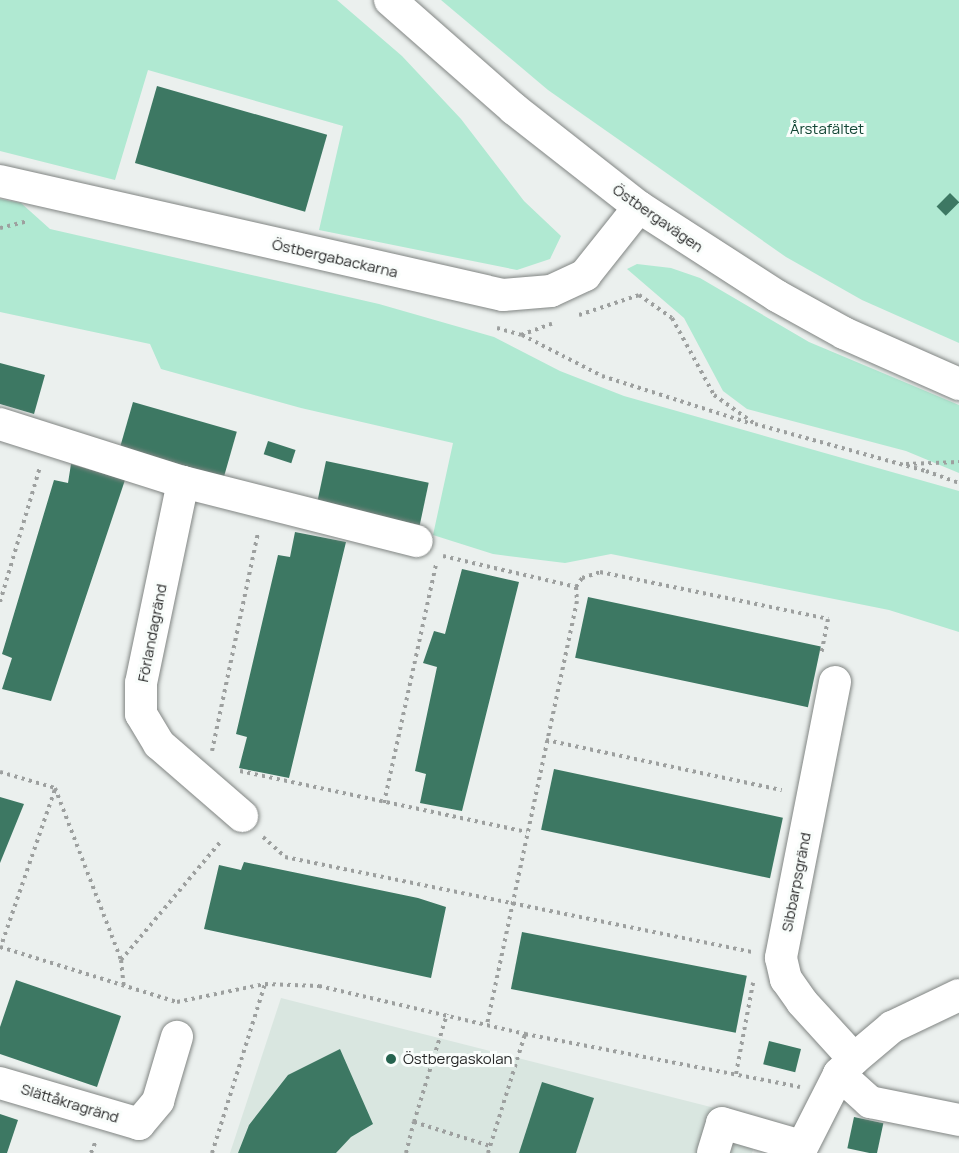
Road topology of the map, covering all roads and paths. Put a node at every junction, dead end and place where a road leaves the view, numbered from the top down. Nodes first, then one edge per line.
1 (390, 0) edge
2 (0, 181) edge
3 (639, 207) junction
4 (639, 295) dead end
5 (521, 334) dead end
6 (959, 384) edge
7 (0, 423) edge
8 (755, 424) junction
9 (49, 440) junction
10 (959, 462) edge
11 (902, 464) junction
12 (183, 482) junction
13 (959, 483) edge
14 (265, 502) junction
15 (417, 541) dead end
16 (576, 587) junction
17 (0, 602) edge
18 (827, 674) joint
19 (546, 740) junction
20 (0, 772) edge
21 (207, 773) junction
22 (55, 788) junction
23 (812, 796) junction
24 (384, 803) junction
25 (242, 816) joint
26 (527, 832) junction
27 (199, 866) dead end
28 (513, 901) junction
29 (0, 948) edge
30 (781, 958) junction
31 (121, 960) junction
32 (265, 984) junction
33 (124, 987) junction
34 (959, 995) edge
35 (447, 1014) junction
36 (487, 1025) junction
37 (525, 1034) junction
38 (177, 1037) dead end
39 (839, 1078) junction
40 (0, 1083) edge
41 (959, 1120) edge
42 (414, 1122) junction
43 (490, 1146) junction
44 (800, 1149) edge
45 (212, 1153) edge
46 (406, 1153) edge
47 (488, 1153) edge
48 (713, 1153) edge

1 - 3 street, Östbergavägen
2 - 3 street, Östbergabackarna
3 - 6 street, Östbergavägen
4 - 8 path
5 - 8 path
7 - 9 street
8 - 11 path
9 - 12 street
9 - 17 path
10 - 11 path
11 - 13 path
12 - 14 street
12 - 21 street, Förlandagränd
14 - 15 street
14 - 21 path
16 - 18 path
16 - 19 path
16 - 24 path
18 - 23 street, Sibbarpsgränd
19 - 23 path
19 - 26 path
20 - 22 path
21 - 24 path
21 - 25 street, Förlandagränd
22 - 29 path
22 - 31 path
23 - 30 street, Sibbarpsgränd
24 - 26 path
25 - 28 path
26 - 28 path
27 - 31 path
28 - 30 path
28 - 36 path
29 - 33 path
30 - 39 street
31 - 33 path
32 - 33 path
32 - 35 path
32 - 45 path
34 - 39 street
35 - 36 path
35 - 42 path
36 - 37 path
37 - 39 path
37 - 43 path
38 - 40 street, Slättåkragränd
39 - 41 street
39 - 44 street
42 - 43 path
42 - 46 path
43 - 47 path
44 - 48 street

